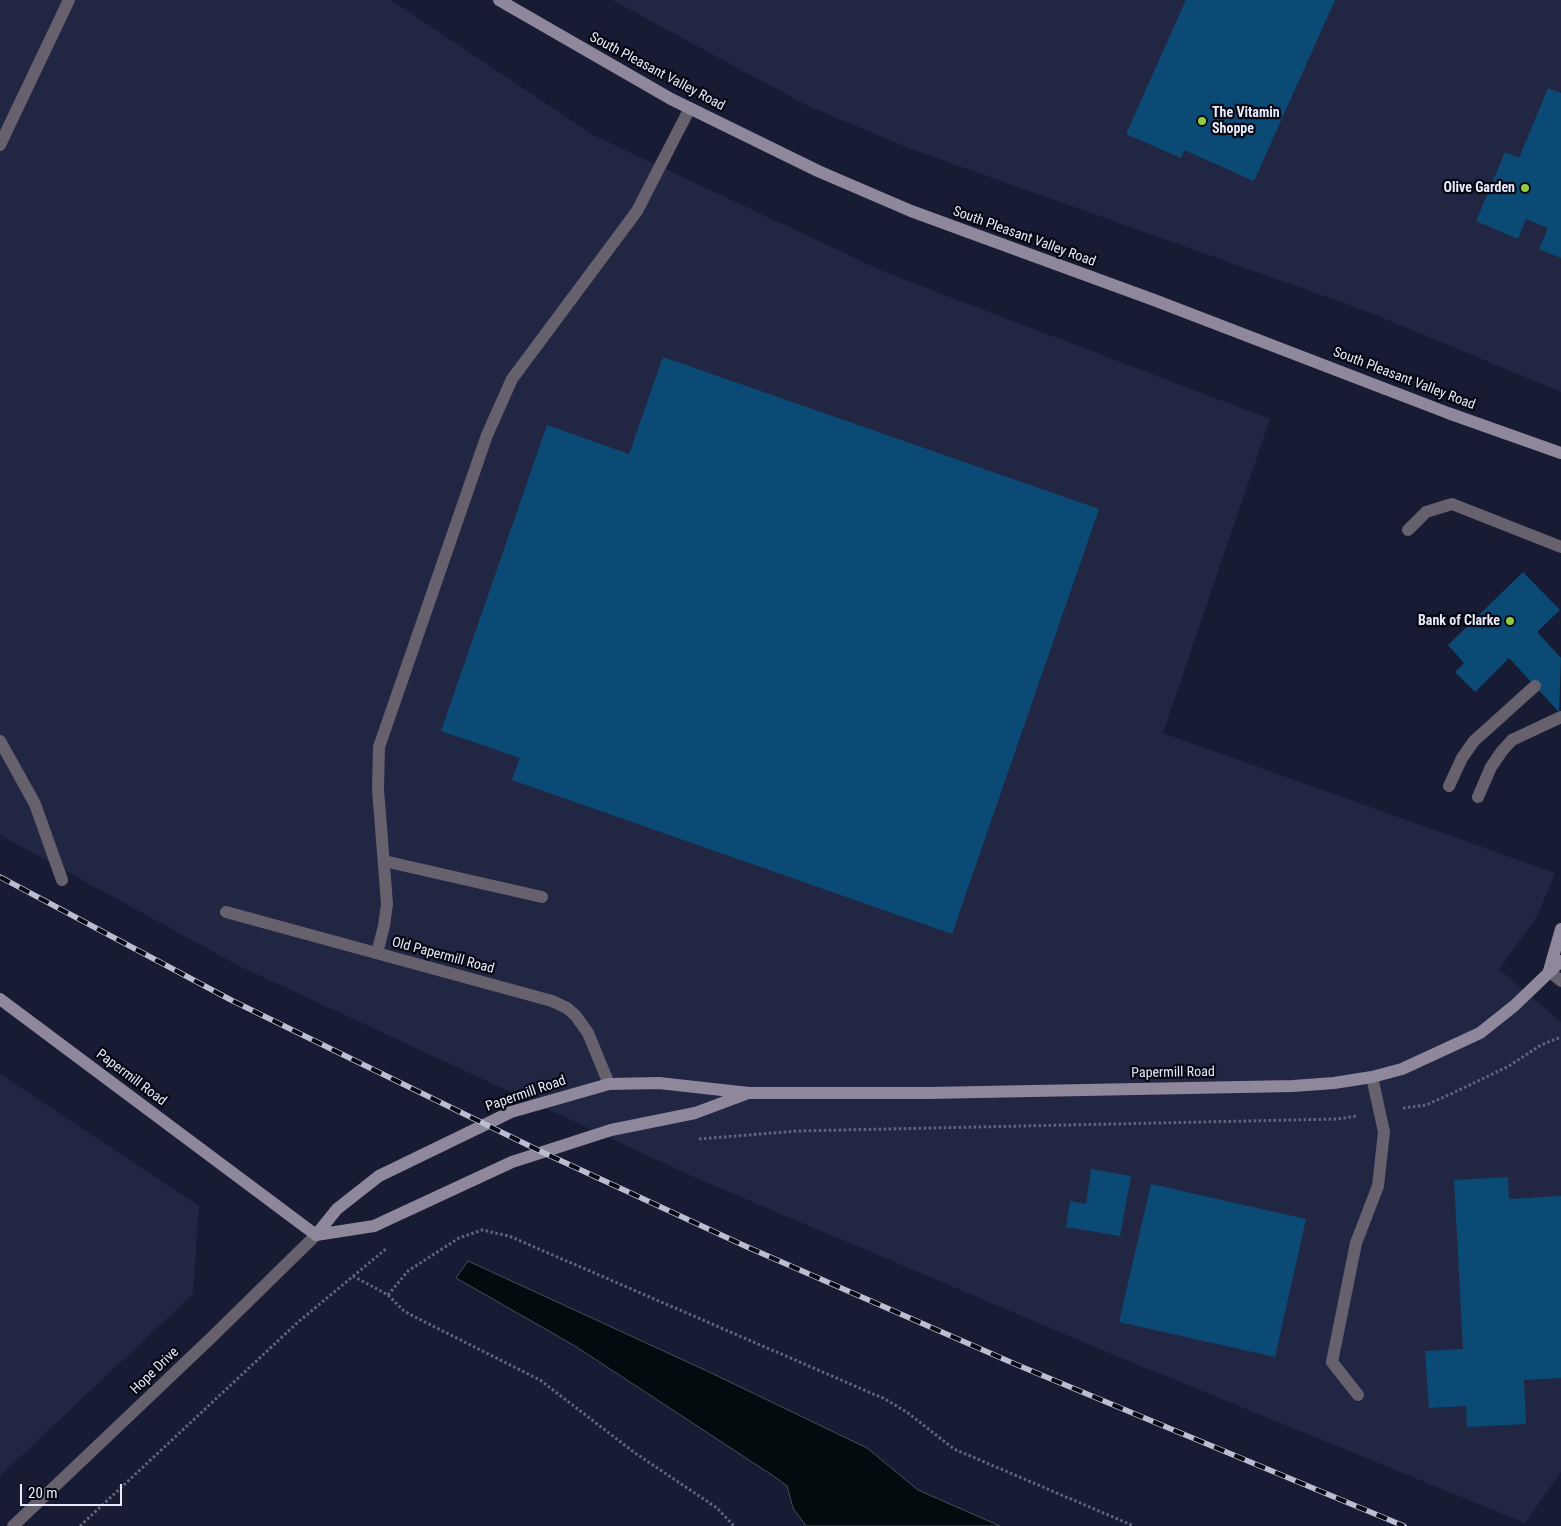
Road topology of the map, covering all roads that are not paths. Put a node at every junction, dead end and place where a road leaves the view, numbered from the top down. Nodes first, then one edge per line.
1 (69, 0) edge
2 (500, 0) edge
3 (690, 108) junction
4 (0, 145) edge
5 (1561, 453) edge
6 (1408, 530) dead end
7 (1561, 547) edge
8 (1535, 686) dead end
9 (1561, 717) edge
10 (0, 740) edge
11 (1449, 786) dead end
12 (1478, 797) dead end
13 (384, 861) junction
14 (62, 880) dead end
15 (542, 897) dead end
16 (226, 912) dead end
17 (1561, 929) edge
18 (377, 953) junction
19 (1561, 961) edge
20 (1548, 972) junction
21 (1561, 981) edge
22 (0, 998) edge
23 (1372, 1077) junction
24 (609, 1084) junction
25 (749, 1093) junction
26 (316, 1235) junction
27 (1358, 1395) dead end
28 (12, 1526) edge

1 - 4 street
2 - 3 main road, South Pleasant Valley Road
3 - 5 main road, South Pleasant Valley Road
3 - 13 street
6 - 7 street
8 - 11 street
9 - 12 street
10 - 14 street
13 - 15 street
13 - 18 street
16 - 18 street, Old Papermill Road
17 - 20 main road
18 - 24 street, Old Papermill Road
19 - 20 main road, Papermill Road
20 - 21 street
20 - 23 main road, Papermill Road
22 - 26 main road, Papermill Road
23 - 25 main road, Papermill Road
23 - 27 street
24 - 25 main road, Papermill Road
24 - 26 main road, Papermill Road
25 - 26 main road, Papermill Road
26 - 28 street, Hope Drive

